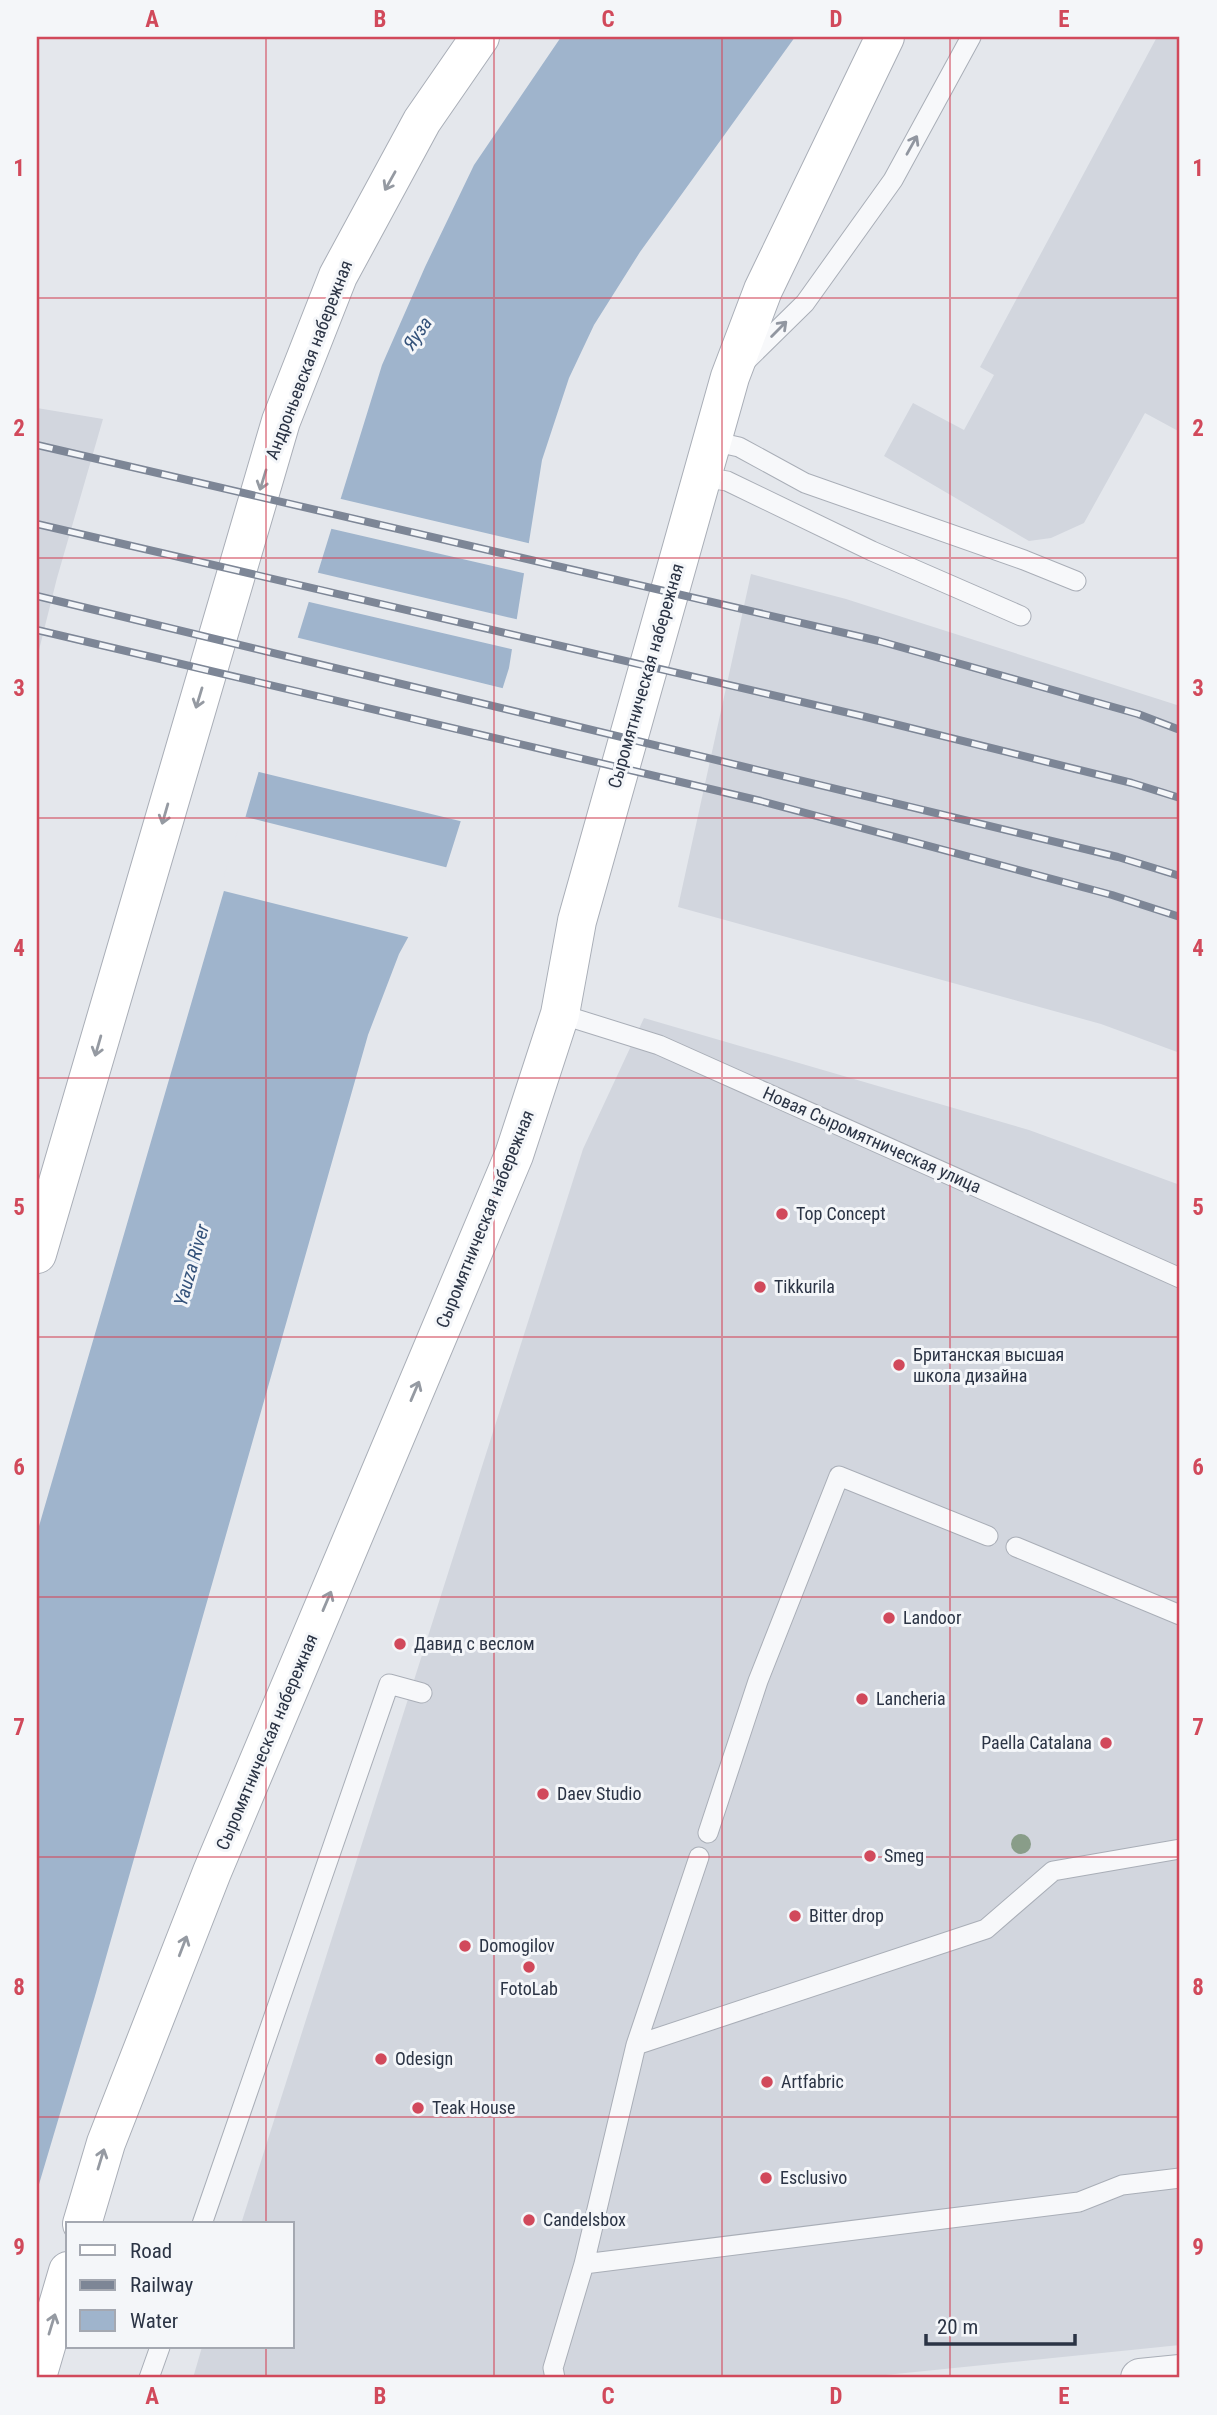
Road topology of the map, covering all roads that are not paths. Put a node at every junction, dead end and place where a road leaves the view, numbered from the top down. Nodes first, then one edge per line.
1 (450, 37) edge
2 (480, 37) edge
3 (885, 37) edge
4 (971, 37) edge
5 (422, 121) junction
6 (730, 377) junction
7 (712, 441) junction
8 (702, 477) junction
9 (1076, 580) dead end
10 (1021, 616) dead end
11 (560, 1014) junction
12 (37, 1254) edge
13 (1180, 1278) edge
14 (988, 1536) dead end
15 (1016, 1547) dead end
16 (1180, 1615) edge
17 (422, 1693) dead end
18 (708, 1833) dead end
19 (1180, 1849) edge
20 (699, 1857) dead end
21 (636, 2045) junction
22 (1180, 2178) edge
23 (83, 2222) edge
24 (203, 2222) edge
25 (584, 2264) junction
26 (66, 2278) edge
27 (160, 2348) edge
28 (1180, 2374) edge
29 (37, 2377) edge
30 (149, 2378) edge
31 (555, 2378) edge
32 (1140, 2378) edge

1 - 5 main road
2 - 5 main road, Андроньевская набережная
3 - 6 main road, Сыромятническая набережная
6 -> 4 lane
5 -> 12 main road, Андроньевская набережная
6 - 7 main road, Сыромятническая набережная
7 - 8 main road, Сыромятническая набережная
7 - 9 lane
8 - 10 lane
8 - 11 main road, Сыромятническая набережная
11 - 13 lane, Новая Сыромятническая улица
23 -> 11 main road, Сыромятническая набережная
14 - 18 lane
15 - 16 lane
17 - 24 lane
19 - 21 lane
20 - 21 lane
21 - 25 lane
22 - 25 lane
25 - 31 lane
29 -> 26 main road
27 - 30 lane
28 - 32 street

